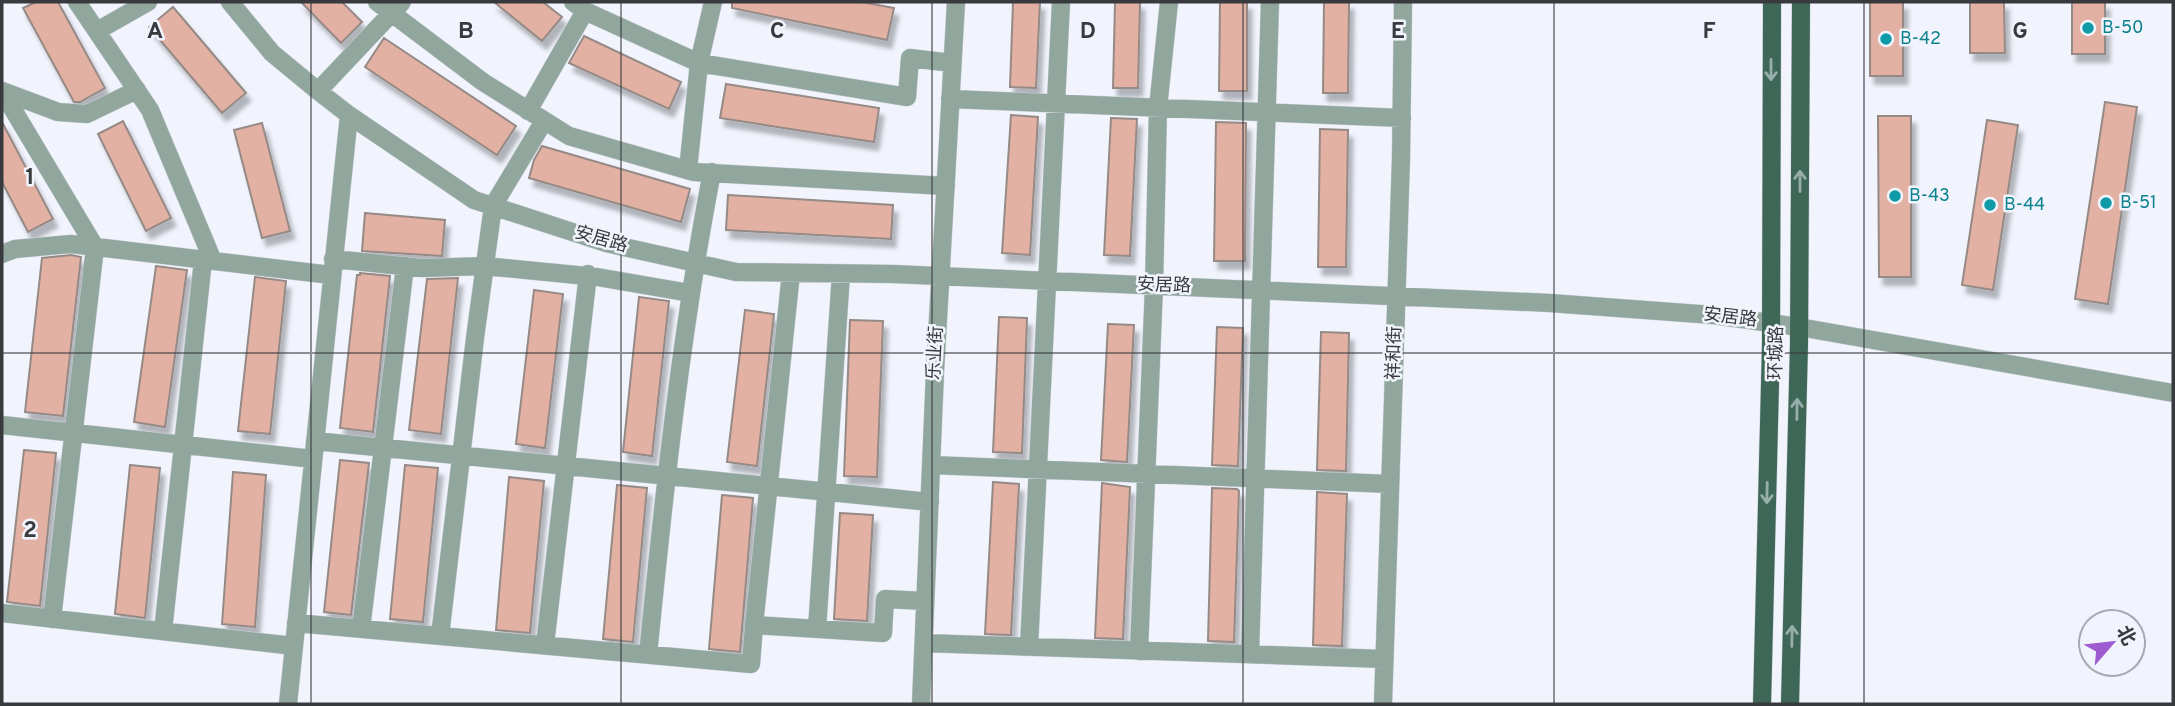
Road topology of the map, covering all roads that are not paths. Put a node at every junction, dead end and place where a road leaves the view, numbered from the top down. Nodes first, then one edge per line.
1 (77, 2) edge
2 (148, 2) edge
3 (230, 2) edge
4 (713, 2) edge
5 (956, 2) edge
6 (1061, 2) edge
7 (1169, 2) edge
8 (1270, 2) edge
9 (1403, 2) edge
10 (1772, 2) edge
11 (1801, 2) edge
12 (390, 5) edge
13 (579, 6) edge
14 (97, 31) junction
15 (699, 63) junction
16 (953, 63) junction
17 (136, 90) junction
18 (2, 91) edge
19 (318, 91) junction
20 (950, 100) junction
21 (1055, 104) junction
22 (1158, 108) junction
23 (528, 111) junction
24 (1266, 113) junction
25 (349, 115) junction
26 (1402, 118) junction
27 (544, 121) junction
28 (688, 170) junction
29 (712, 172) junction
30 (946, 186) junction
31 (493, 206) junction
32 (95, 247) junction
33 (2, 254) edge
34 (208, 260) junction
35 (694, 263) junction
36 (405, 266) junction
37 (485, 266) junction
38 (332, 267) junction
39 (791, 273) junction
40 (841, 274) junction
41 (588, 275) junction
42 (940, 277) junction
43 (1046, 281) junction
44 (1154, 286) junction
45 (1262, 291) junction
46 (690, 293) junction
47 (1396, 296) junction
48 (1771, 323) junction
49 (1799, 327) junction
50 (2173, 393) edge
51 (2, 425) edge
52 (74, 433) junction
53 (182, 444) junction
54 (383, 448) junction
55 (314, 450) junction
56 (461, 455) junction
57 (931, 465) junction
58 (564, 466) junction
59 (1037, 470) junction
60 (1146, 474) junction
61 (666, 476) junction
62 (1255, 478) junction
63 (1390, 484) junction
64 (769, 486) junction
65 (826, 492) junction
66 (929, 502) junction
67 (925, 601) junction
68 (2, 613) edge
69 (52, 619) junction
70 (296, 623) junction
71 (754, 625) junction
72 (361, 629) junction
73 (817, 629) junction
74 (163, 631) junction
75 (440, 636) junction
76 (924, 643) junction
77 (545, 645) junction
78 (294, 646) junction
79 (1029, 647) junction
80 (1139, 651) junction
81 (1250, 654) junction
82 (648, 655) junction
83 (1384, 659) junction
84 (288, 704) edge
85 (921, 704) edge
86 (1383, 704) edge
87 (1762, 704) edge
88 (1790, 704) edge

1 - 14 street
2 - 14 street
3 - 19 street, 安居路
4 - 15 street
5 - 16 street, 乐业街
6 - 21 street
7 - 22 street
8 - 24 street
9 - 26 street, 祥和街
10 -> 48 main road
49 -> 11 main road, 环城路
12 - 19 street
12 - 23 street
13 - 15 street
13 - 23 street
14 - 17 street
15 - 16 street
15 - 28 street
16 - 20 street, 乐业街
17 - 18 street
17 - 34 street
18 - 32 street
19 - 25 street, 安居路
20 - 21 street
20 - 30 street, 乐业街
21 - 22 street
21 - 43 street
22 - 24 street
22 - 44 street
23 - 27 street
24 - 26 street
24 - 45 street
25 - 31 street, 安居路
25 - 38 street
26 - 47 street, 祥和街
27 - 28 street
27 - 31 street
28 - 29 street
29 - 30 street
29 - 35 street
30 - 42 street, 乐业街
31 - 35 street, 安居路
31 - 37 street
32 - 33 street
32 - 34 street
32 - 52 street
34 - 38 street
34 - 53 street
35 - 39 street, 安居路
35 - 46 street
36 - 37 street
36 - 38 street
36 - 54 street
37 - 41 street
37 - 56 street
38 - 55 street
39 - 40 street, 安居路
39 - 64 street
40 - 42 street, 安居路
40 - 65 street
41 - 46 street
41 - 58 street
42 - 43 street, 安居路
42 - 57 street, 乐业街
43 - 44 street, 安居路
43 - 59 street
44 - 45 street, 安居路
44 - 60 street
45 - 47 street, 安居路
45 - 62 street
46 - 61 street
47 - 48 street, 安居路
47 - 63 street, 祥和街
48 - 49 street, 安居路
48 -> 87 main road
49 - 50 street, 安居路
88 -> 49 main road, 环城路
51 - 52 street
52 - 53 street
52 - 69 street
53 - 55 street
53 - 74 street
54 - 55 street
54 - 56 street
54 - 72 street
55 - 70 street
56 - 58 street
56 - 75 street
57 - 59 street
57 - 66 street, 乐业街
58 - 61 street
58 - 77 street
59 - 60 street
59 - 79 street
60 - 62 street
60 - 80 street
61 - 64 street
61 - 82 street
62 - 63 street
62 - 81 street
63 - 83 street, 祥和街
64 - 65 street
64 - 71 street
65 - 66 street
65 - 73 street
66 - 67 street, 乐业街
67 - 73 street
67 - 76 street, 乐业街
68 - 69 street
69 - 74 street
70 - 72 street
70 - 78 street
71 - 73 street
71 - 82 street
72 - 75 street
74 - 78 street
75 - 77 street
76 - 79 street
76 - 85 street, 乐业街
77 - 82 street
78 - 84 street
79 - 80 street
80 - 81 street
81 - 83 street
83 - 86 street, 祥和街

